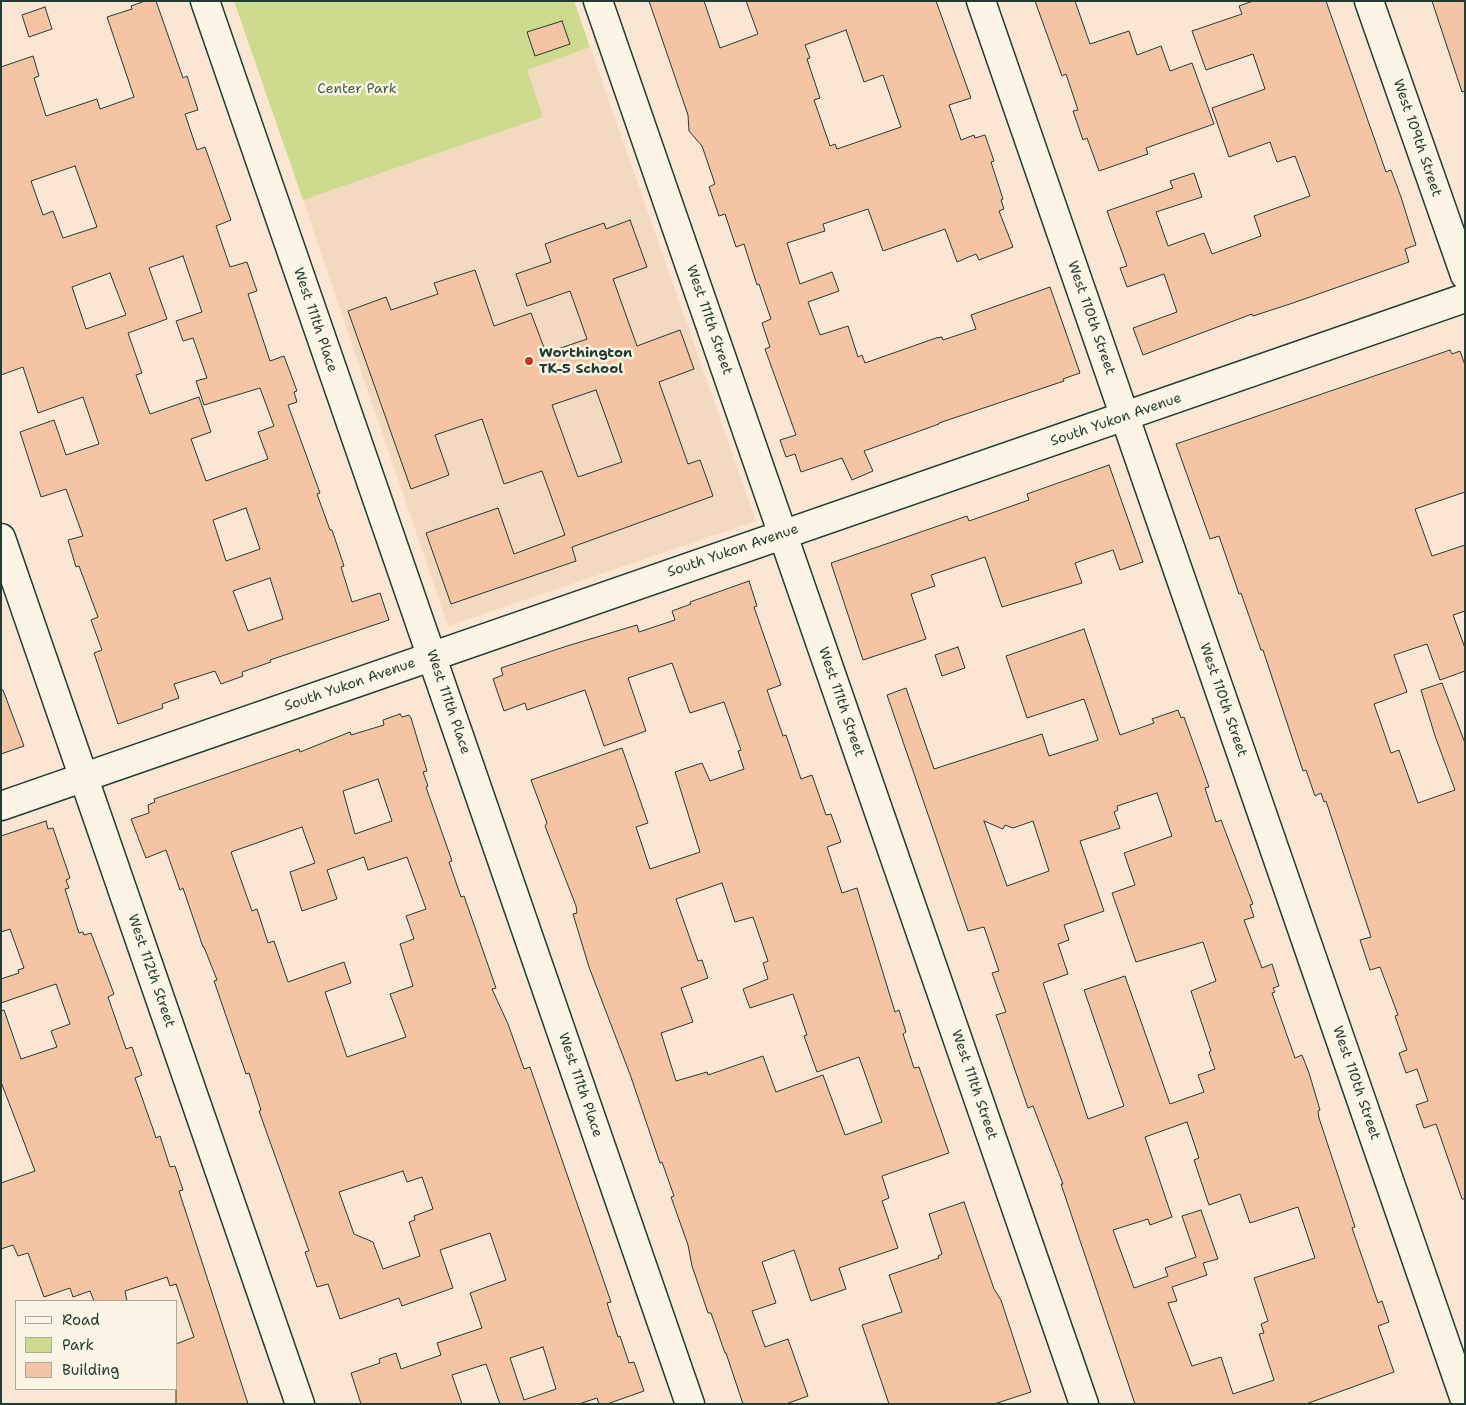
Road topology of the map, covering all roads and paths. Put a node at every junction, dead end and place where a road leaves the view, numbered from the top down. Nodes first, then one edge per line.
1 (205, 1) edge
2 (598, 1) edge
3 (981, 1) edge
4 (1369, 1) edge
5 (1465, 275) edge
6 (1465, 298) edge
7 (1126, 418) junction
8 (783, 534) junction
9 (1, 538) edge
10 (432, 656) junction
11 (84, 777) junction
12 (1, 806) edge
13 (1465, 1400) edge
14 (300, 1404) edge
15 (690, 1404) edge
16 (1084, 1404) edge

1 - 10 street, West 111th Place
2 - 8 street, West 111th Street
3 - 7 street, West 110th Street
4 - 5 street, West 109th Street
6 - 7 street, South Yukon Avenue
7 - 8 street, South Yukon Avenue
7 - 13 street, West 110th Street
8 - 10 street, South Yukon Avenue
8 - 16 street, West 111th Street
9 - 11 street, West 112th Street
10 - 11 street, South Yukon Avenue
10 - 15 street, West 111th Place
11 - 12 street, South Yukon Avenue
11 - 14 street, West 112th Street

